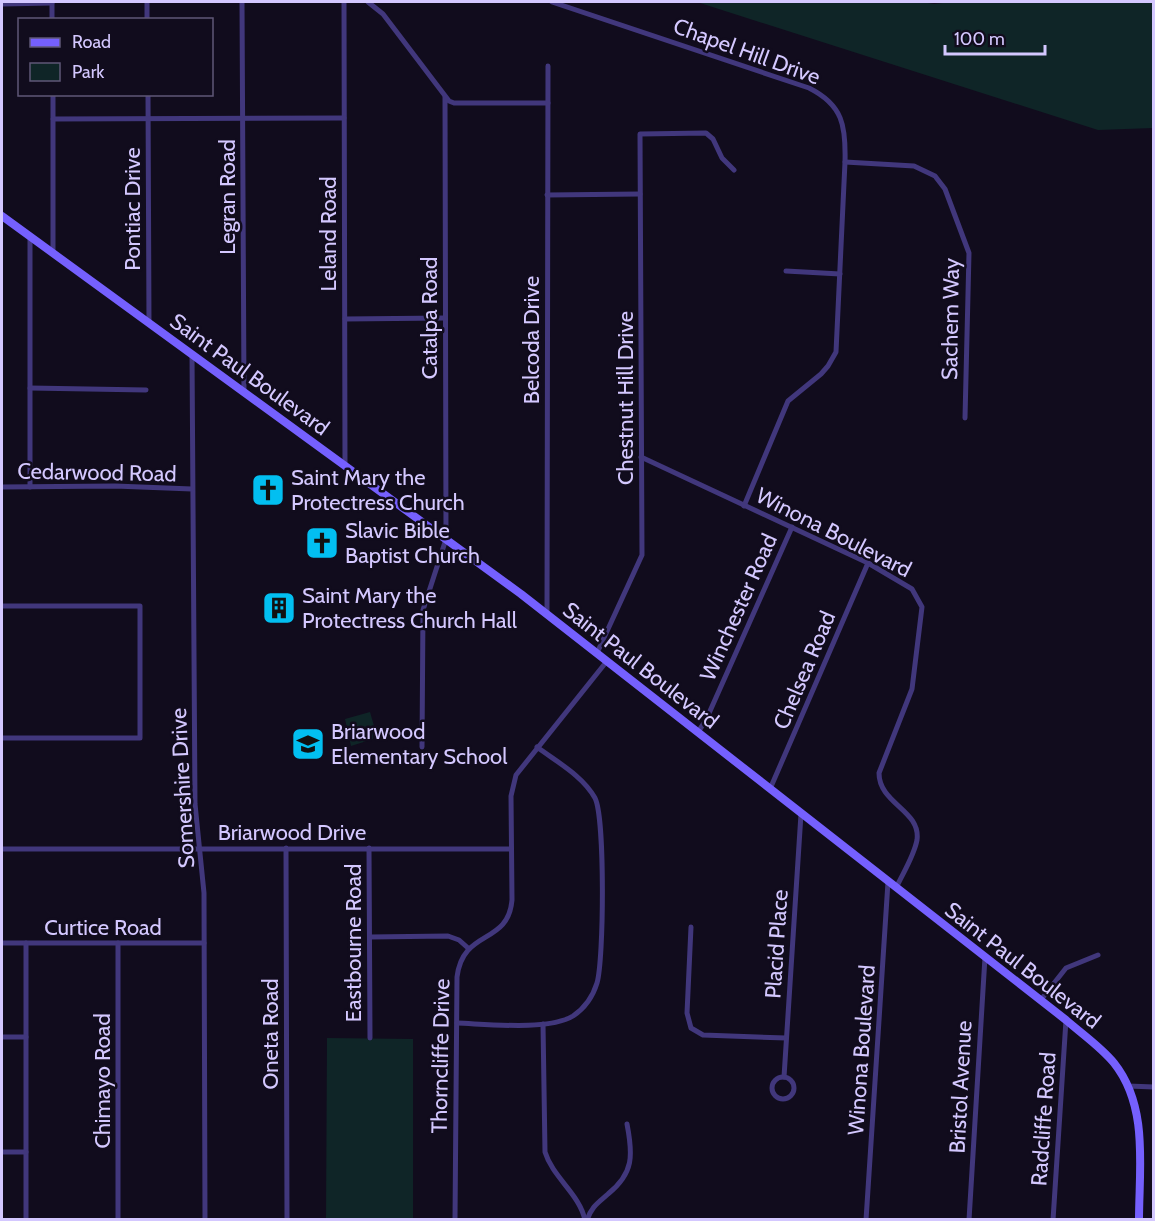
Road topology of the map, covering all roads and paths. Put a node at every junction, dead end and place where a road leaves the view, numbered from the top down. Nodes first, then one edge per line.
1 (52, 2) edge
2 (147, 2) edge
3 (242, 2) edge
4 (344, 2) edge
5 (368, 2) edge
6 (552, 2) edge
7 (2, 4) edge
8 (52, 18) edge
9 (147, 18) edge
10 (548, 66) dead end
11 (52, 96) edge
12 (148, 96) edge
13 (445, 97) junction
14 (548, 103) junction
15 (344, 118) junction
16 (53, 119) junction
17 (243, 119) junction
18 (148, 120) junction
19 (845, 162) junction
20 (734, 170) dead end
21 (640, 194) junction
22 (547, 195) junction
23 (2, 216) edge
24 (30, 236) junction
25 (53, 253) junction
26 (786, 272) dead end
27 (840, 274) junction
28 (446, 318) junction
29 (345, 319) junction
30 (149, 323) junction
31 (192, 354) junction
32 (30, 388) junction
33 (146, 390) dead end
34 (244, 392) junction
35 (965, 418) dead end
36 (641, 457) junction
37 (345, 466) junction
38 (2, 487) edge
39 (30, 487) junction
40 (192, 489) junction
41 (744, 506) junction
42 (792, 527) junction
43 (446, 539) junction
44 (868, 563) junction
45 (2, 606) edge
46 (547, 615) junction
47 (597, 653) junction
48 (607, 661) junction
49 (698, 732) junction
50 (2, 738) edge
51 (422, 747) dead end
52 (537, 747) junction
53 (770, 789) junction
54 (801, 814) junction
55 (200, 848) junction
56 (286, 848) junction
57 (369, 848) junction
58 (2, 849) edge
59 (511, 849) junction
60 (888, 882) junction
61 (896, 889) junction
62 (691, 927) dead end
63 (370, 936) junction
64 (2, 943) edge
65 (26, 943) junction
66 (118, 943) junction
67 (204, 943) junction
68 (468, 948) junction
69 (1098, 955) dead end
70 (984, 957) junction
71 (1040, 1000) junction
72 (1066, 1020) junction
73 (457, 1023) junction
74 (543, 1024) junction
75 (2, 1037) edge
76 (26, 1037) junction
77 (370, 1038) dead end
78 (786, 1038) junction
79 (784, 1077) junction
80 (1128, 1086) junction
81 (1154, 1087) edge
82 (627, 1124) dead end
83 (2, 1152) edge
84 (26, 1152) junction
85 (26, 1220) edge
86 (118, 1220) edge
87 (205, 1220) edge
88 (287, 1220) edge
89 (455, 1220) edge
90 (586, 1220) edge
91 (866, 1220) edge
92 (969, 1220) edge
93 (1053, 1220) edge
94 (1139, 1220) edge

1 - 7 street
1 - 8 street
2 - 9 street
3 - 17 street, Legran Road
4 - 15 street, Leland Road
5 - 13 street
6 - 19 street, Chapel Hill Drive
10 - 14 street, Belcoda Drive
11 - 16 street
12 - 18 street, Pontiac Drive
13 - 14 street
13 - 28 street, Catalpa Road
14 - 22 street, Belcoda Drive
15 - 17 street
15 - 29 street, Leland Road
16 - 18 street
16 - 25 street
17 - 18 street
17 - 34 street, Legran Road
18 - 30 street, Pontiac Drive
19 - 27 street, Chapel Hill Drive
19 - 35 street, Sachem Way
20 - 21 street, Chestnut Hill Drive
21 - 22 street
21 - 36 street, Chestnut Hill Drive
22 - 46 street, Belcoda Drive
23 - 24 main road, Saint Paul Boulevard
24 - 25 main road, Saint Paul Boulevard
24 - 32 street
25 - 30 main road, Saint Paul Boulevard
26 - 27 street
27 - 41 street, Chapel Hill Drive
28 - 29 street
28 - 43 street, Catalpa Road
29 - 37 street, Leland Road
30 - 31 main road, Saint Paul Boulevard
31 - 34 main road, Saint Paul Boulevard
31 - 40 street, Somershire Drive
32 - 33 street
32 - 39 street
34 - 37 main road, Saint Paul Boulevard
36 - 41 street, Winona Boulevard
36 - 47 street, Chestnut Hill Drive
37 - 43 main road, Saint Paul Boulevard
38 - 39 street, Cedarwood Road
39 - 40 street, Cedarwood Road
40 - 55 street, Somershire Drive
41 - 42 street, Winona Boulevard
42 - 44 street, Winona Boulevard
42 - 49 street, Winchester Road
43 - 46 main road, Saint Paul Boulevard
43 - 51 street, Catalpa Road
44 - 53 street, Chelsea Road
44 - 61 street, Winona Boulevard
45 - 50 street
46 - 47 main road, Saint Paul Boulevard
47 - 48 main road, Saint Paul Boulevard
48 - 49 main road, Saint Paul Boulevard
48 - 52 street
49 - 53 main road, Saint Paul Boulevard
52 - 59 street
52 - 74 street
53 - 54 main road, Saint Paul Boulevard
54 - 60 main road, Saint Paul Boulevard
54 - 78 street, Placid Place
55 - 56 street, Briarwood Drive
55 - 58 street, Briarwood Drive
55 - 67 street, Somershire Drive
56 - 57 street, Briarwood Drive
56 - 88 street, Oneta Road
57 - 59 street, Briarwood Drive
57 - 63 street, Eastbourne Road
59 - 68 street
60 - 61 main road, Saint Paul Boulevard
60 - 91 street, Winona Boulevard
61 - 70 main road, Saint Paul Boulevard
62 - 78 street
63 - 68 street
63 - 77 street, Eastbourne Road
64 - 65 street, Curtice Road
65 - 66 street, Curtice Road
65 - 76 street
66 - 67 street, Curtice Road
66 - 86 street, Chimayo Road
67 - 87 street, Somershire Drive
68 - 73 street, Thorncliffe Drive
69 - 71 street
70 - 71 main road, Saint Paul Boulevard
70 - 92 street, Bristol Avenue
71 - 72 main road, Saint Paul Boulevard
72 - 80 main road, Saint Paul Boulevard
72 - 93 street, Radcliffe Road
73 - 74 street
73 - 89 street, Thorncliffe Drive
74 - 90 street
75 - 76 street
76 - 84 street
78 - 79 street, Placid Place
79 - 79 street, Placid Place
80 - 81 street
80 - 94 main road, Saint Paul Boulevard
82 - 90 street
83 - 84 street
84 - 85 street

